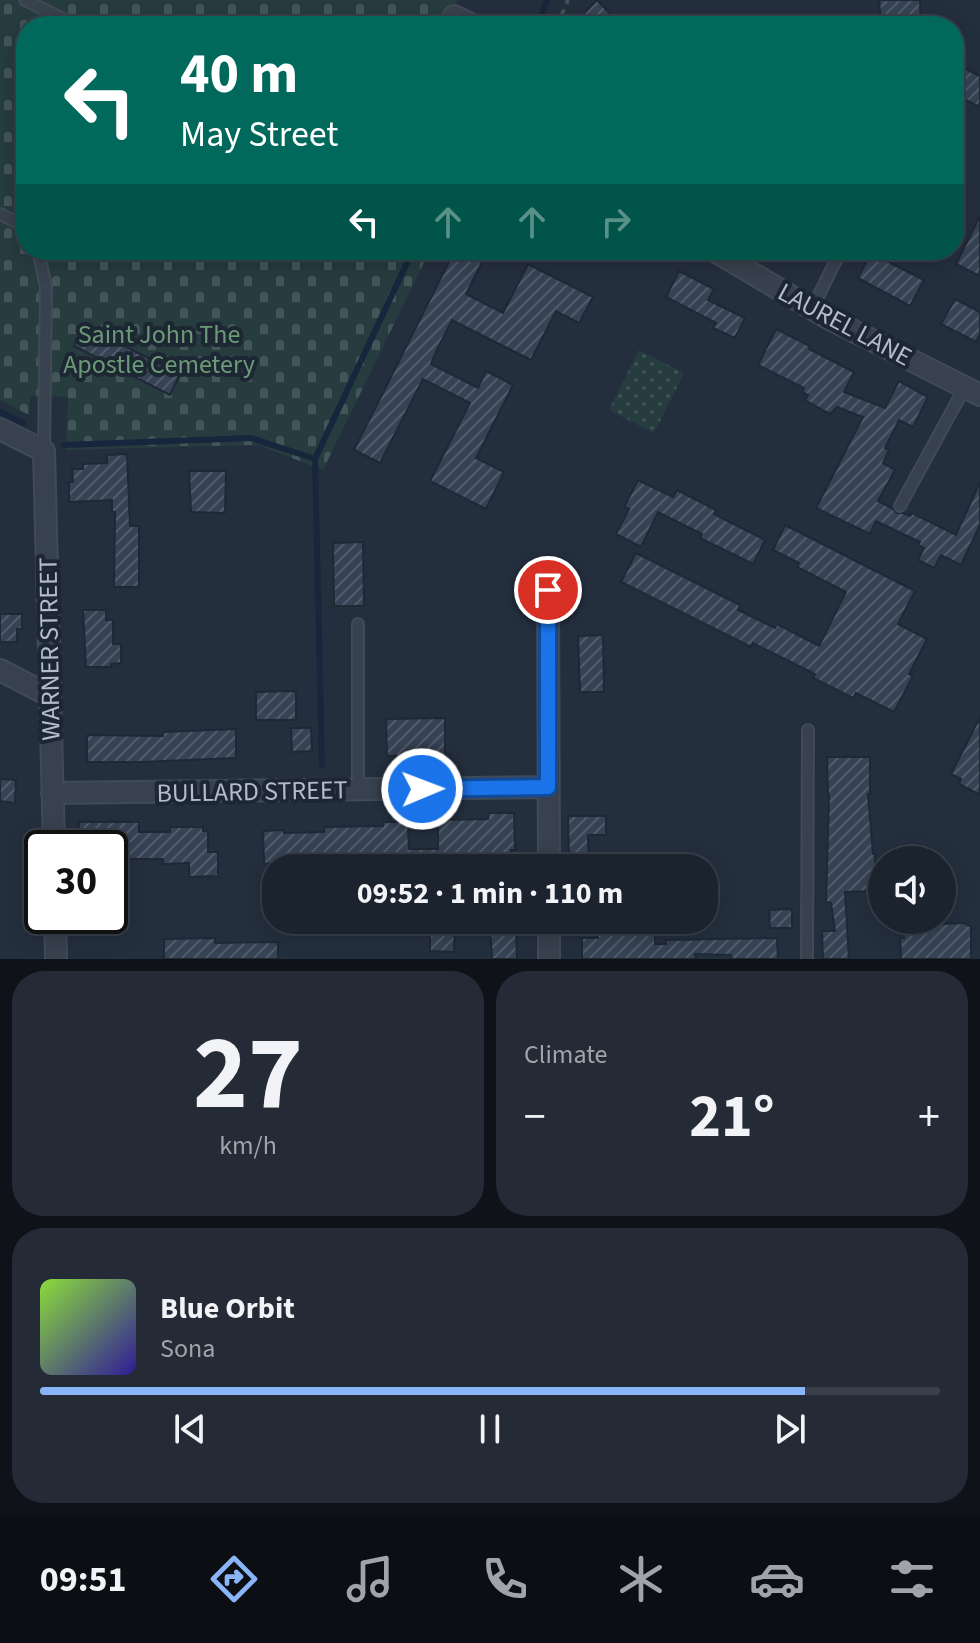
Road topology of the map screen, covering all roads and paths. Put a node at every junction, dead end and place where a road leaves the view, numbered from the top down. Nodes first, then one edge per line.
1 (25, 0) edge
2 (57, 16) edge
3 (40, 260) edge
4 (733, 260) edge
5 (836, 260) edge
6 (812, 309) junction
7 (973, 391) edge
8 (0, 429) edge
9 (44, 451) junction
10 (900, 506) dead end
11 (548, 590) dead end
12 (358, 624) dead end
13 (0, 670) edge
14 (50, 696) junction
15 (808, 730) dead end
16 (548, 787) junction
17 (358, 790) junction
18 (52, 793) junction
19 (53, 830) edge
20 (549, 854) edge
21 (55, 934) edge
22 (549, 934) edge
23 (56, 959) edge
24 (549, 959) edge
25 (807, 959) edge

1 - 2 lane
3 - 9 lane
4 - 6 street, LAUREL LANE
5 - 6 lane
6 - 7 street, LAUREL LANE
7 - 10 lane
8 - 9 street
9 - 14 street, WARNER STREET
11 - 16 street
12 - 17 lane
13 - 14 street
14 - 18 street, WARNER STREET
15 - 25 lane
16 - 17 street, BULLARD STREET
16 - 20 street
17 - 18 street, BULLARD STREET
18 - 19 street, WARNER STREET
21 - 23 street
22 - 24 street

